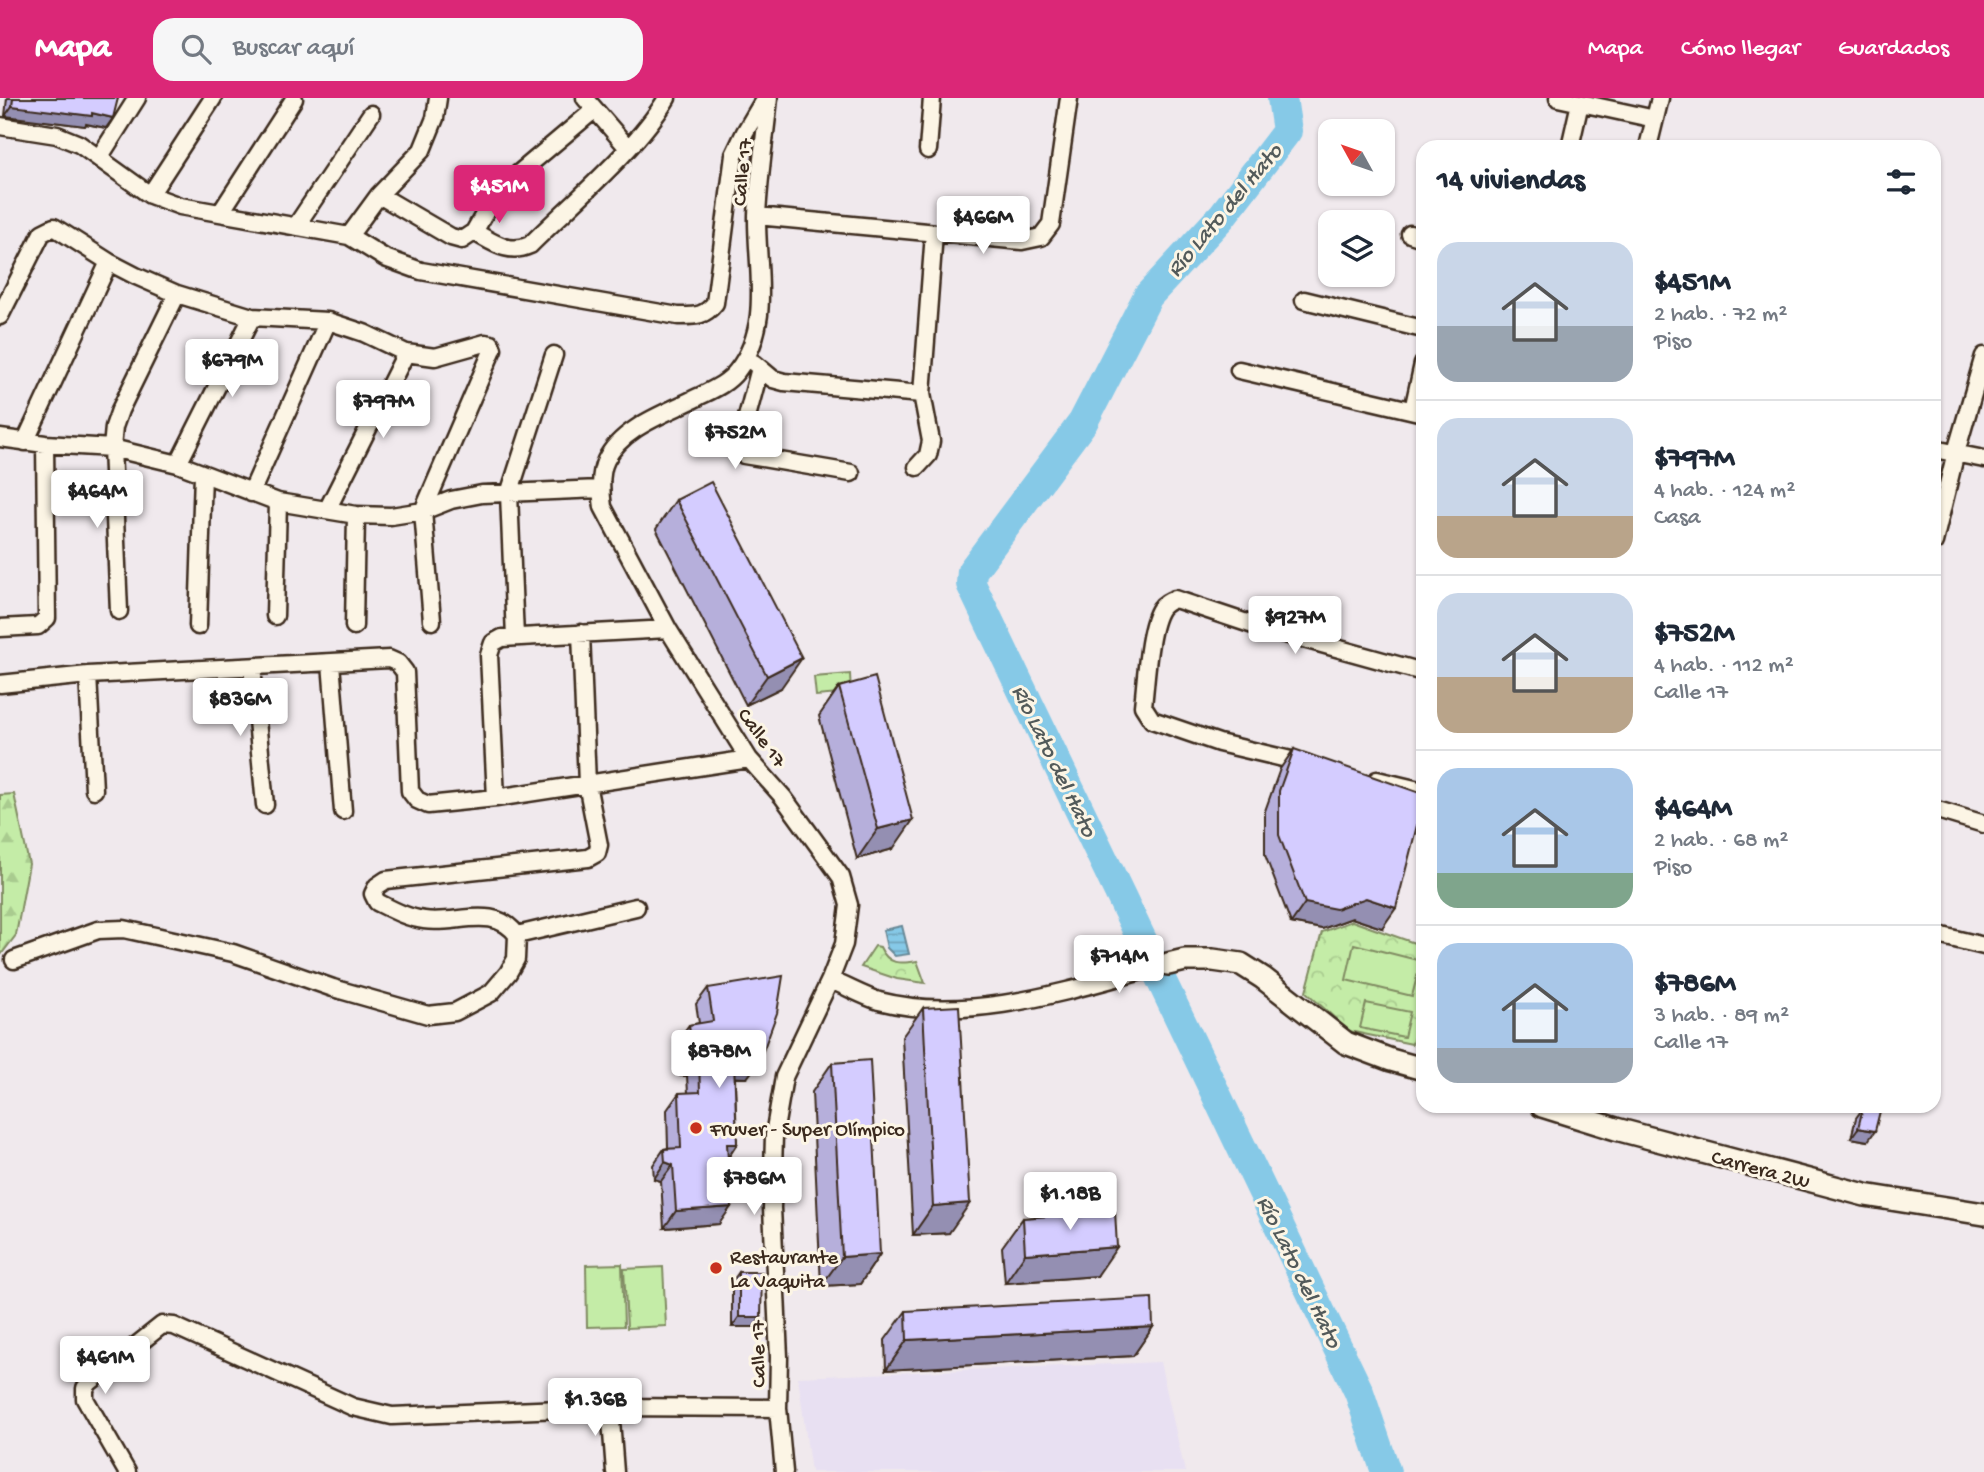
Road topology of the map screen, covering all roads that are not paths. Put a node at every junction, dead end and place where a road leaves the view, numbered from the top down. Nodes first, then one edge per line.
1 (137, 98) edge
2 (213, 98) edge
3 (438, 98) edge
4 (667, 98) edge
5 (767, 98) edge
6 (932, 98) edge
7 (1069, 98) edge
8 (1558, 98) edge
9 (1660, 98) edge
10 (294, 99) edge
11 (1580, 103) junction
12 (589, 104) edge
13 (371, 114) dead end
14 (1655, 119) junction
15 (0, 126) edge
16 (1572, 140) edge
17 (1650, 140) edge
18 (628, 148) junction
19 (928, 150) dead end
20 (99, 158) junction
21 (150, 195) junction
22 (379, 195) junction
23 (221, 212) junction
24 (757, 216) junction
25 (296, 226) junction
26 (474, 232) junction
27 (934, 233) junction
28 (349, 236) junction
29 (109, 262) junction
30 (177, 293) junction
31 (1304, 300) dead end
32 (0, 316) edge
33 (253, 317) junction
34 (328, 321) junction
35 (1416, 327) edge
36 (406, 353) junction
37 (554, 355) dead end
38 (1984, 356) edge
39 (753, 362) junction
40 (1239, 370) dead end
41 (922, 394) junction
42 (1416, 411) edge
43 (0, 438) edge
44 (26, 442) junction
45 (45, 444) junction
46 (113, 448) junction
47 (1941, 450) edge
48 (1956, 452) junction
49 (1984, 459) edge
50 (178, 464) junction
51 (918, 467) dead end
52 (851, 472) dead end
53 (203, 474) junction
54 (600, 489) junction
55 (251, 493) junction
56 (509, 494) junction
57 (278, 502) junction
58 (327, 510) junction
59 (422, 511) junction
60 (1941, 513) edge
61 (356, 515) junction
62 (119, 611) dead end
63 (275, 615) dead end
64 (432, 621) dead end
65 (198, 626) dead end
66 (354, 626) dead end
67 (0, 628) edge
68 (667, 629) junction
69 (581, 633) junction
70 (515, 637) junction
71 (331, 663) junction
72 (252, 667) junction
73 (1416, 669) edge
74 (88, 675) junction
75 (0, 684) edge
76 (749, 759) junction
77 (1324, 768) edge
78 (1364, 777) edge
79 (587, 783) junction
80 (1416, 788) edge
81 (94, 790) dead end
82 (496, 798) junction
83 (265, 805) dead end
84 (343, 811) dead end
85 (1941, 811) edge
86 (1984, 824) edge
87 (636, 907) dead end
88 (517, 935) junction
89 (1941, 936) edge
90 (1984, 946) edge
91 (14, 960) dead end
92 (1168, 964) joint
93 (830, 979) junction
94 (1416, 1067) edge
95 (1565, 1113) edge
96 (1984, 1214) edge
97 (610, 1407) junction
98 (778, 1408) junction
99 (127, 1472) edge
100 (615, 1472) edge
101 (785, 1472) edge

1 - 20 street
2 - 21 street
3 - 22 street
4 - 18 street
5 - 24 street, Calle 17
5 - 28 street
6 - 19 street
7 - 27 street
8 - 11 street
9 - 14 street
10 - 23 street
11 - 14 street
11 - 16 street
12 - 18 street
12 - 26 street
13 - 25 street
14 - 17 street
15 - 20 street
18 - 26 street
20 - 21 street
21 - 23 street
22 - 26 street
22 - 28 street
23 - 25 street
24 - 27 street
24 - 39 street, Calle 17
25 - 28 street
27 - 41 street
29 - 30 street
29 - 32 street
29 - 44 street
30 - 33 street
30 - 46 street
31 - 35 street
33 - 34 street
33 - 50 street
34 - 36 street
34 - 55 street
36 - 58 street
36 - 59 street
37 - 56 street
38 - 48 street
39 - 41 street
39 - 52 street
39 - 54 street, Calle 17
40 - 42 street
41 - 51 street
43 - 44 street
44 - 45 street
45 - 46 street
45 - 67 street
46 - 50 street
46 - 62 street
47 - 48 street
48 - 49 street
48 - 60 street
50 - 53 street
53 - 55 street
53 - 65 street
54 - 56 street
54 - 68 street, Calle 17
55 - 57 street
56 - 59 street
56 - 70 street
57 - 58 street
57 - 63 street
58 - 61 street
59 - 61 street
59 - 64 street
61 - 66 street
68 - 69 street
68 - 76 street, Calle 17
69 - 70 street
69 - 79 street
70 - 82 street
71 - 72 street
71 - 82 street
71 - 84 street
72 - 74 street
72 - 83 street
73 - 77 street
74 - 75 street
74 - 81 street
76 - 79 street
76 - 93 street, Calle 17
78 - 80 street
79 - 82 street
79 - 88 street
85 - 86 street
87 - 88 street
88 - 91 street
89 - 90 street
92 - 93 street
92 - 94 street
93 - 98 street, Calle 17
95 - 96 street, Carrera 2W
97 - 98 street
97 - 99 street
97 - 100 street
98 - 101 street, Calle 17

